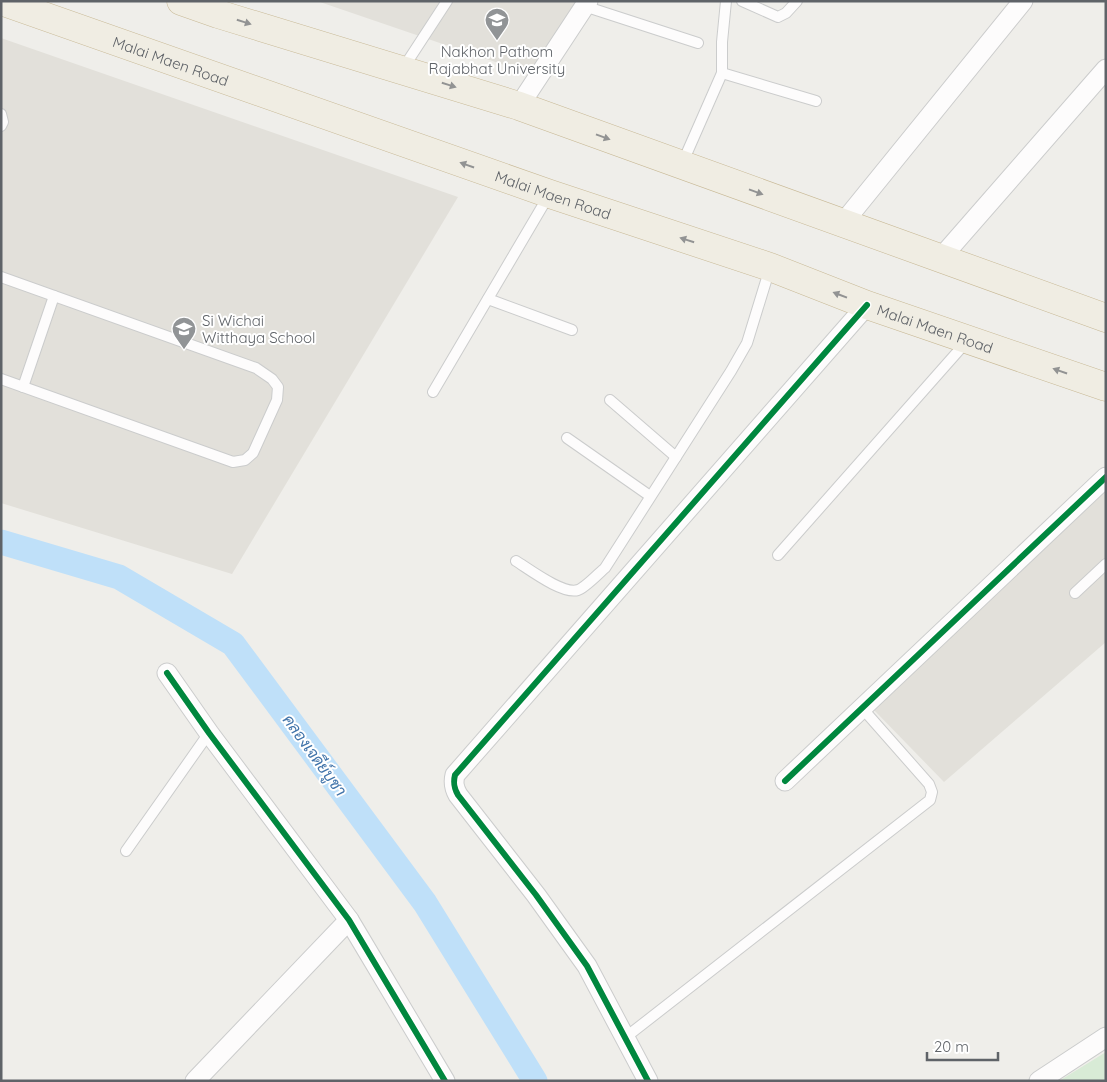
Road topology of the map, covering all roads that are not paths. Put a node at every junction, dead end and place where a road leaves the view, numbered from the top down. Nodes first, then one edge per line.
1 (1, 1) edge
2 (181, 1) edge
3 (446, 1) edge
4 (726, 1) edge
5 (742, 1) edge
6 (797, 1) edge
7 (1023, 1) edge
8 (586, 4) edge
9 (221, 8) edge
10 (698, 43) dead end
11 (1106, 68) edge
12 (402, 71) junction
13 (722, 73) junction
14 (816, 101) dead end
15 (519, 106) junction
16 (1, 114) edge
17 (1, 126) edge
18 (682, 165) junction
19 (550, 194) junction
20 (843, 223) junction
21 (940, 259) junction
22 (770, 267) junction
23 (1, 277) edge
24 (54, 296) junction
25 (488, 299) junction
26 (866, 305) junction
27 (1106, 318) edge
28 (572, 330) dead end
29 (968, 340) junction
30 (1, 379) edge
31 (1106, 386) edge
32 (23, 387) junction
33 (433, 392) dead end
34 (610, 400) dead end
35 (567, 438) dead end
36 (676, 457) junction
37 (1106, 477) edge
38 (650, 496) junction
39 (778, 555) dead end
40 (516, 560) dead end
41 (1106, 564) edge
42 (1075, 593) dead end
43 (167, 673) dead end
44 (862, 708) junction
45 (209, 733) junction
46 (785, 781) dead end
47 (126, 850) dead end
48 (349, 920) junction
49 (1106, 1037) edge
50 (626, 1038) junction
51 (195, 1081) edge
52 (445, 1081) edge
53 (648, 1081) edge
54 (1039, 1081) edge

19 -> 1 highway, Malai Maen Road
2 - 9 highway
3 - 12 lane
4 - 13 lane
5 - 6 lane
7 - 20 street
8 - 10 lane
8 - 15 street
9 -> 12 highway
11 - 21 street
12 -> 15 highway
13 - 14 lane
13 - 18 lane
15 -> 18 highway
16 - 17 lane
18 -> 20 highway
22 -> 19 highway, Malai Maen Road
19 - 25 lane
20 - 21 highway
21 - 27 highway
26 -> 22 highway, Malai Maen Road
22 - 36 lane
23 - 24 lane
24 - 32 lane
24 - 32 lane
25 - 28 lane
25 - 33 lane
26 - 29 highway, Malai Maen Road
26 - 50 street
31 -> 29 highway, Malai Maen Road
29 - 39 lane
30 - 32 lane
34 - 36 lane
35 - 38 lane
36 - 38 lane
37 - 44 street
38 - 40 lane
41 - 42 lane
43 - 45 street
44 - 46 street
44 - 50 lane
45 - 47 lane
45 - 48 street
48 - 51 street
48 - 52 street
49 - 54 street
50 - 53 street

